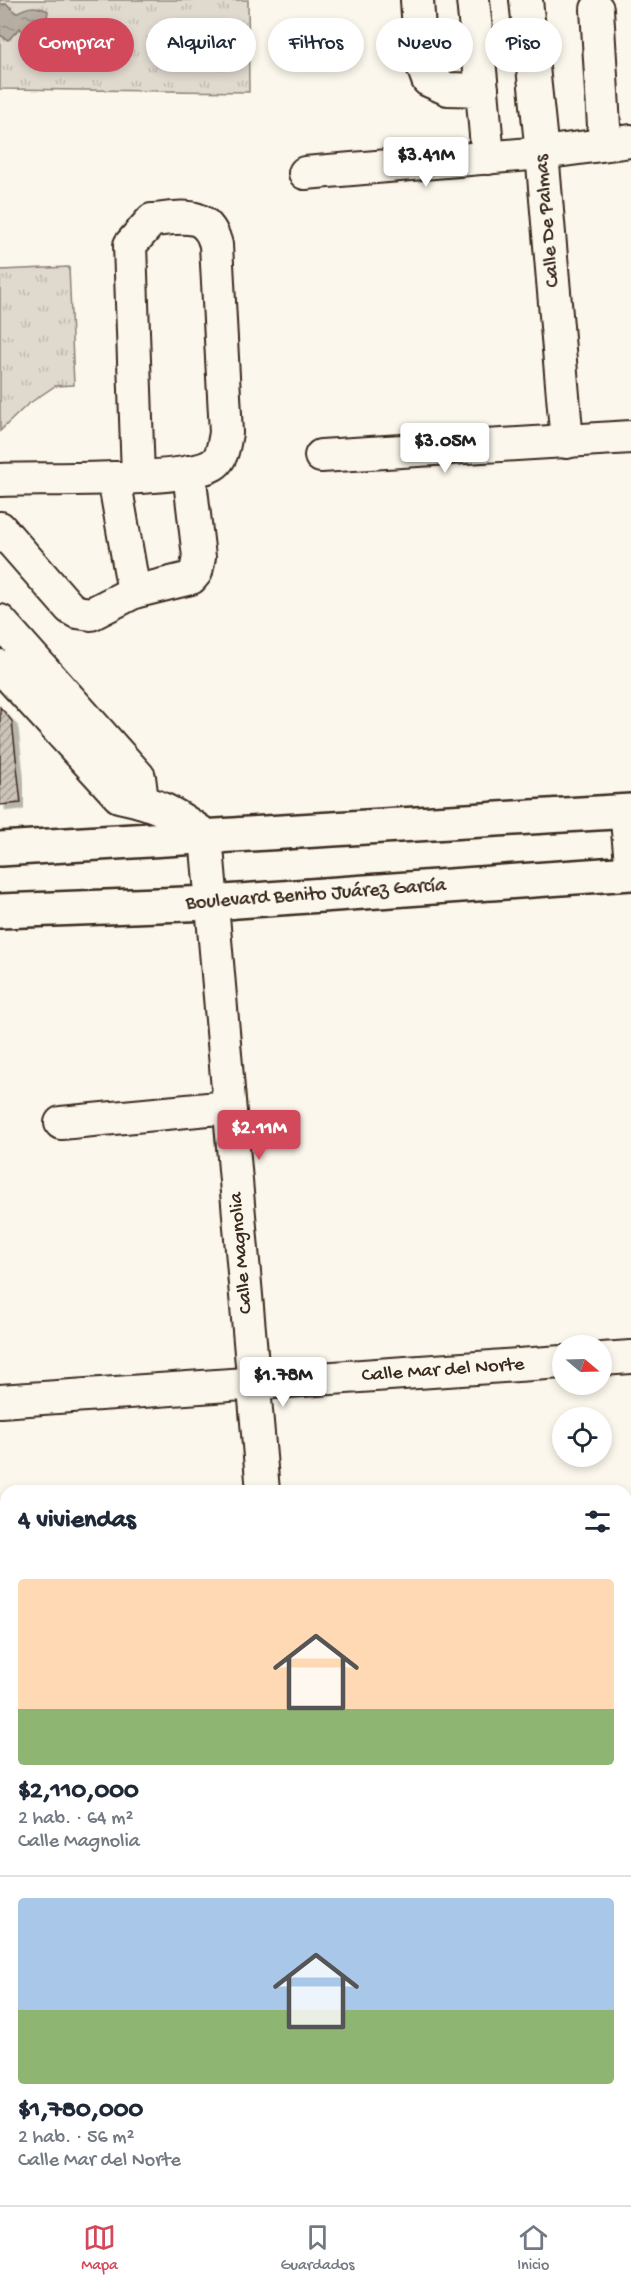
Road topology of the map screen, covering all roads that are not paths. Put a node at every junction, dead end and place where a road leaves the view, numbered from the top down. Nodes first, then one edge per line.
1 (417, 0) edge
2 (473, 0) edge
3 (526, 0) edge
4 (597, 9) dead end
5 (482, 90) junction
6 (618, 142) edge
7 (542, 153) junction
8 (488, 158) junction
9 (306, 173) dead end
10 (631, 437) edge
11 (567, 442) junction
12 (321, 456) dead end
13 (189, 472) junction
14 (126, 477) junction
15 (0, 480) edge
16 (0, 528) edge
17 (134, 592) junction
18 (0, 621) edge
19 (0, 666) edge
20 (142, 801) junction
21 (629, 811) edge
22 (206, 836) junction
23 (0, 849) edge
24 (631, 862) edge
25 (631, 873) edge
26 (212, 903) junction
27 (0, 911) edge
28 (229, 1107) junction
29 (61, 1123) dead end
30 (631, 1357) edge
31 (612, 1358) edge
32 (552, 1363) edge
33 (254, 1385) junction
34 (0, 1401) edge
35 (262, 1485) edge

1 - 5 street
2 - 5 street
3 - 7 street, Calle De Palmas
4 - 6 street
5 - 8 street
6 - 7 street
7 - 8 street
7 - 11 street, Calle De Palmas
8 - 9 street
10 - 11 street
11 - 12 street
13 - 14 street
13 - 14 street
13 - 17 street
14 - 15 street
14 - 17 street
16 - 17 street
18 - 20 street
19 - 20 street
20 - 22 street
21 - 22 main road
21 - 24 street
22 - 23 main road
22 - 26 street, Calle Magnolia
25 - 26 main road, Boulevard Benito Juárez García
26 - 27 main road, Boulevard Benito Juárez García
26 - 28 street, Calle Magnolia
28 - 29 street
28 - 33 street, Calle Magnolia
30 - 31 street
32 - 33 street, Calle Mar del Norte
33 - 34 street, Calle Mar del Norte
33 - 35 street, Calle Magnolia

